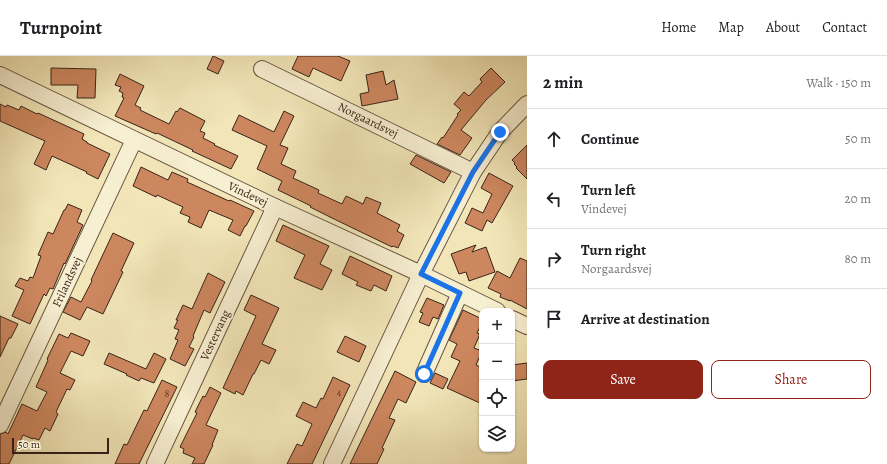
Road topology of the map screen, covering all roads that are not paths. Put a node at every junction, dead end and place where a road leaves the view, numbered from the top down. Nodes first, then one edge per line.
1 (262, 69) dead end
2 (0, 75) edge
3 (527, 104) edge
4 (134, 140) junction
5 (473, 172) junction
6 (275, 207) junction
7 (421, 274) junction
8 (460, 293) junction
9 (491, 308) edge
10 (515, 320) edge
11 (527, 326) edge
12 (424, 374) dead end
13 (0, 425) edge
14 (154, 464) edge
15 (332, 464) edge

1 - 5 street, Norgaardsvej
2 - 4 street, Vindevej
3 - 5 street
4 - 6 street, Vindevej
4 - 13 street, Frilandsvej
5 - 7 street
6 - 7 street, Vindevej
6 - 14 street, Vestervang
7 - 8 street, Vindevej
7 - 15 street
8 - 9 street, Vindevej
8 - 12 street
10 - 11 street

